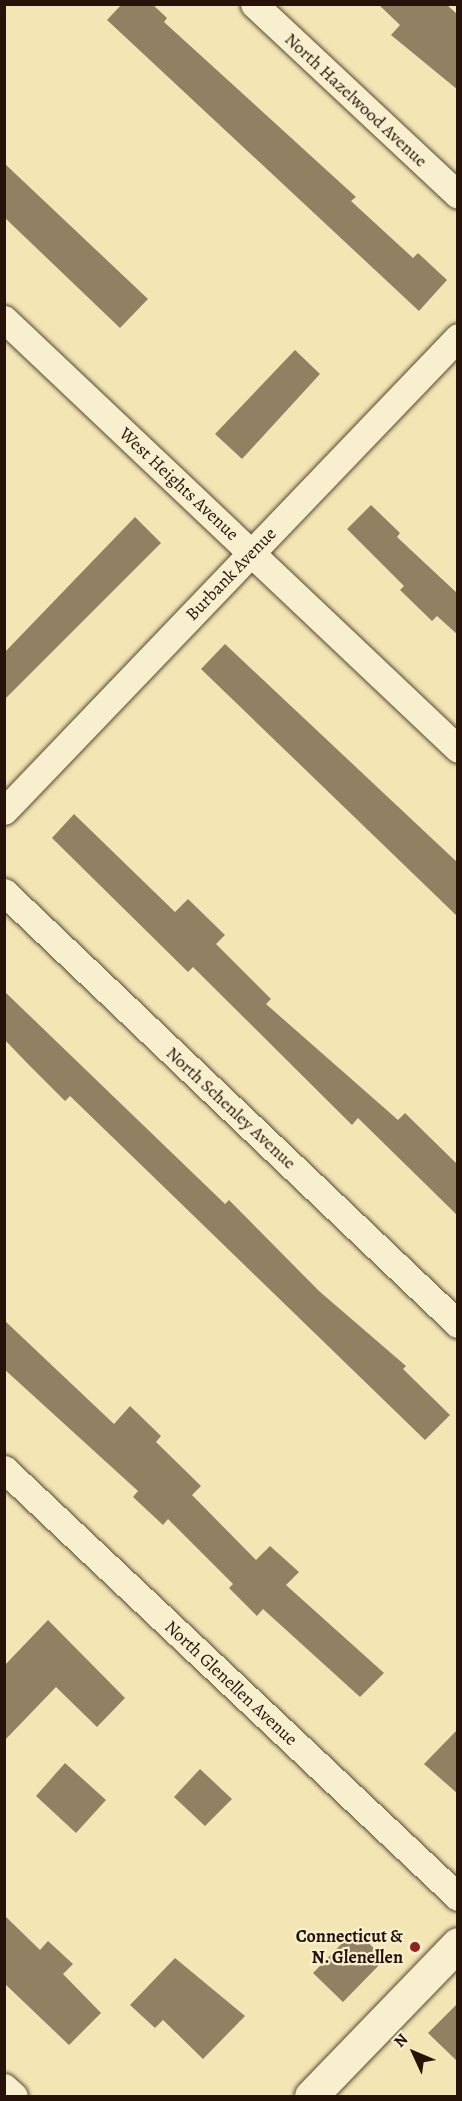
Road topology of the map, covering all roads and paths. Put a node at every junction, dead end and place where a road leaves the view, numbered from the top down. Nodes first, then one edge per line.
1 (254, 4) edge
2 (458, 195) edge
3 (4, 319) edge
4 (458, 337) edge
5 (251, 553) junction
6 (458, 749) edge
7 (4, 811) edge
8 (4, 892) edge
9 (458, 1324) edge
10 (4, 1469) edge
11 (458, 1897) edge
12 (458, 1944) edge
13 (4, 2088) edge
14 (14, 2097) edge
15 (311, 2097) edge

1 - 2 street, North Hazelwood Avenue
3 - 5 street, West Heights Avenue
4 - 5 street, Burbank Avenue
5 - 6 street, West Heights Avenue
5 - 7 street, Burbank Avenue
8 - 9 street, North Schenley Avenue
10 - 11 street, North Glenellen Avenue
12 - 15 street
13 - 14 street

